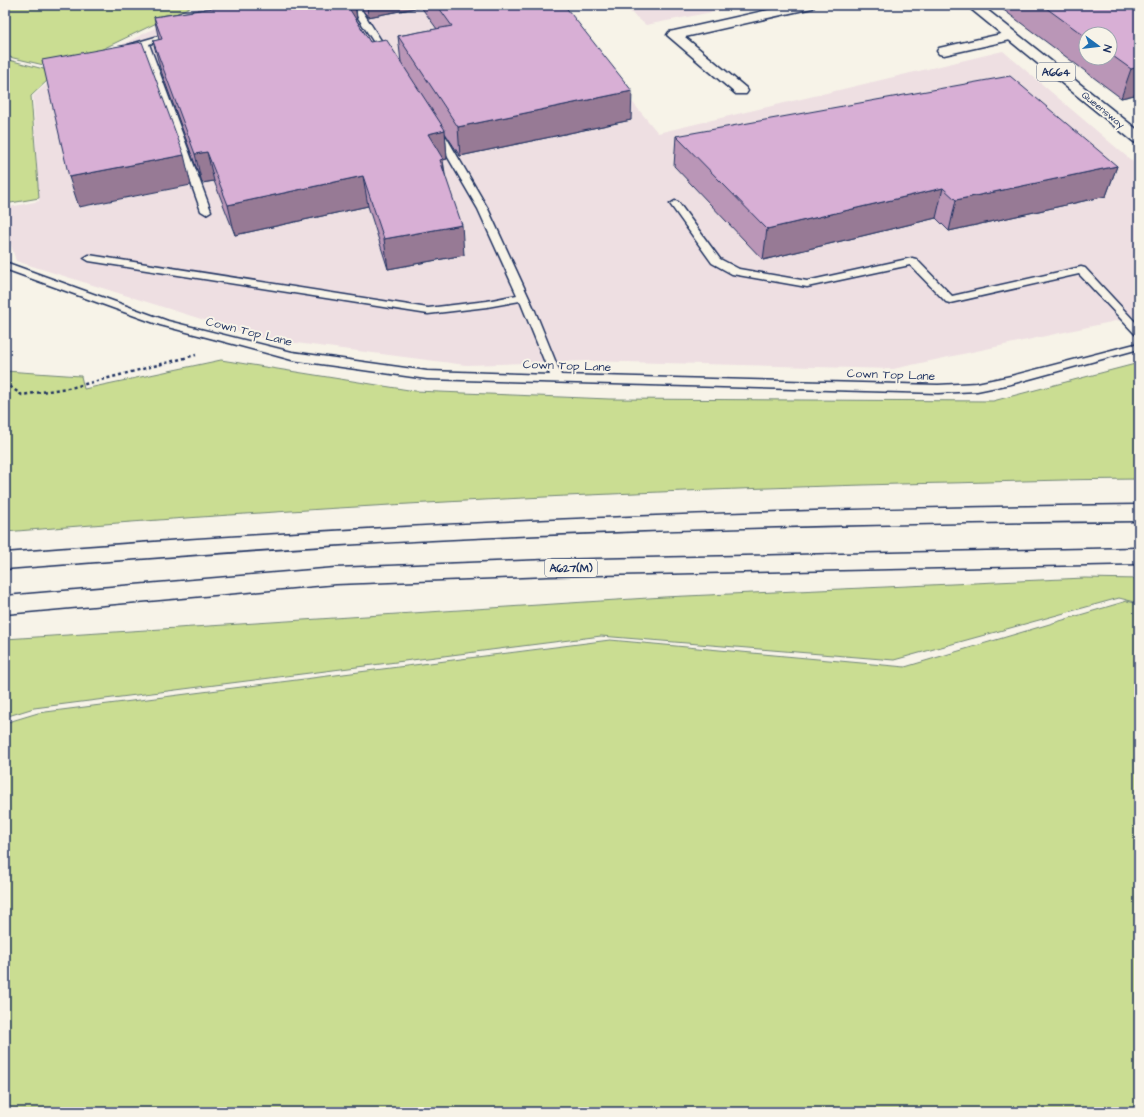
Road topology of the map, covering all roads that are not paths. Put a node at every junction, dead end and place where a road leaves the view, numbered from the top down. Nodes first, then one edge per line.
1 (332, 5) edge
2 (808, 5) edge
3 (973, 5) edge
4 (182, 31) edge
5 (1010, 36) junction
6 (145, 43) junction
7 (944, 51) dead end
8 (119, 56) edge
9 (392, 62) edge
10 (741, 91) dead end
11 (430, 119) edge
12 (1139, 140) edge
13 (675, 204) dead end
14 (206, 211) dead end
15 (89, 258) dead end
16 (5, 265) edge
17 (524, 297) junction
18 (1139, 332) edge
19 (1139, 346) edge
20 (557, 378) junction
21 (1139, 513) edge
22 (1139, 556) edge
23 (5, 561) edge
24 (5, 605) edge

1 - 9 lane
2 - 10 main road
3 - 5 main road, Queensway / A664
4 - 6 lane
5 - 7 main road
5 - 12 main road, Queensway / A664
6 - 8 lane
6 - 14 lane
11 - 17 lane
13 - 18 lane
15 - 17 lane
16 - 20 lane, Cown Top Lane
17 - 20 lane
19 - 20 lane, Cown Top Lane
21 - 23 main road
22 - 24 main road, A627(M)

